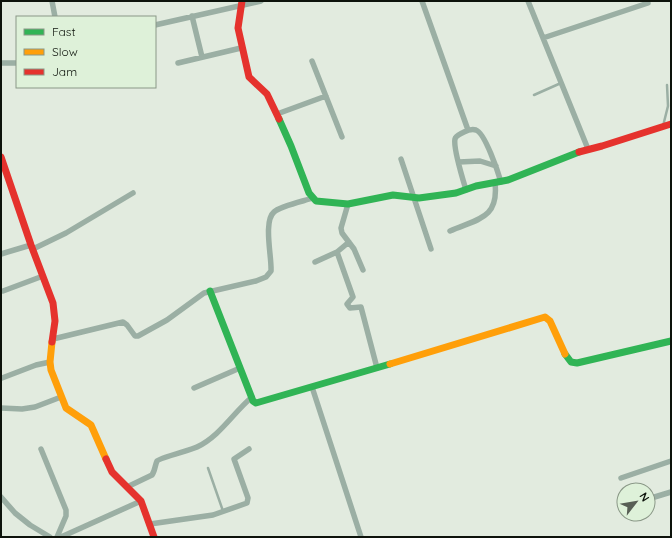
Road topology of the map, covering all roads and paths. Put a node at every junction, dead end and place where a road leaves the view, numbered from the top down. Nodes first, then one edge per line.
1 (52, 1) edge
2 (261, 1) edge
3 (422, 1) edge
4 (528, 1) edge
5 (242, 3) edge
6 (648, 3) dead end
7 (55, 16) edge
8 (192, 16) junction
9 (156, 25) edge
10 (543, 38) junction
11 (241, 48) junction
12 (202, 57) junction
13 (312, 61) dead end
14 (1, 63) edge
15 (16, 63) edge
16 (178, 63) dead end
17 (562, 83) junction
18 (667, 85) dead end
19 (534, 95) dead end
20 (326, 96) junction
21 (277, 114) junction
22 (671, 124) edge
23 (663, 126) junction
24 (468, 130) junction
25 (342, 137) dead end
26 (588, 149) junction
27 (1, 157) edge
28 (401, 159) dead end
29 (459, 162) junction
30 (496, 166) junction
31 (498, 183) junction
32 (466, 190) junction
33 (133, 193) dead end
34 (414, 197) junction
35 (313, 198) junction
36 (348, 204) junction
37 (450, 231) dead end
38 (349, 242) junction
39 (32, 247) junction
40 (431, 248) dead end
41 (337, 252) junction
42 (1, 254) edge
43 (315, 262) dead end
44 (363, 270) dead end
45 (43, 276) junction
46 (210, 291) junction
47 (3, 292) dead end
48 (53, 339) junction
49 (671, 341) edge
50 (50, 362) junction
51 (240, 368) junction
52 (377, 368) junction
53 (2, 378) dead end
54 (312, 387) junction
55 (194, 388) dead end
56 (61, 397) junction
57 (252, 397) junction
58 (1, 408) edge
59 (41, 449) dead end
60 (249, 449) dead end
61 (671, 461) edge
62 (208, 468) dead end
63 (621, 478) dead end
64 (127, 487) junction
65 (671, 492) edge
66 (1, 497) edge
67 (656, 497) edge
68 (140, 501) junction
69 (223, 511) junction
70 (150, 524) junction
71 (50, 537) edge
72 (57, 537) edge
73 (61, 537) edge
74 (154, 537) edge
75 (361, 537) edge

1 - 7 street
2 - 5 street
3 - 24 street
4 - 10 street
5 - 8 street
5 - 11 street
6 - 10 street
8 - 9 street
8 - 12 street
10 - 17 street
11 - 12 street
11 - 21 street
12 - 16 street
13 - 20 street
14 - 15 street
17 - 19 lane
17 - 26 street
18 - 23 lane
20 - 21 street
20 - 25 street
21 - 35 street
22 - 23 street
23 - 26 street
24 - 29 street
24 - 30 street
26 - 31 street
27 - 39 street
28 - 34 street
29 - 30 street
29 - 32 street
30 - 31 street
31 - 32 street
31 - 37 street
32 - 34 street
33 - 39 street
34 - 36 street
34 - 40 street
35 - 36 street
35 - 46 street
36 - 38 street
38 - 41 street
38 - 44 street
39 - 42 street
39 - 45 street
41 - 43 street
41 - 52 street
45 - 47 street
45 - 48 street
46 - 48 street
46 - 51 street
48 - 50 street
49 - 52 street
50 - 53 street
50 - 56 street
51 - 55 street
51 - 57 street
52 - 54 street
54 - 57 street
54 - 75 street
56 - 58 street
56 - 64 street
57 - 64 street
59 - 72 street
60 - 69 street
61 - 63 street
62 - 69 lane
64 - 68 street
65 - 67 street
66 - 71 street
68 - 70 street
68 - 73 street
69 - 70 street
70 - 74 street

